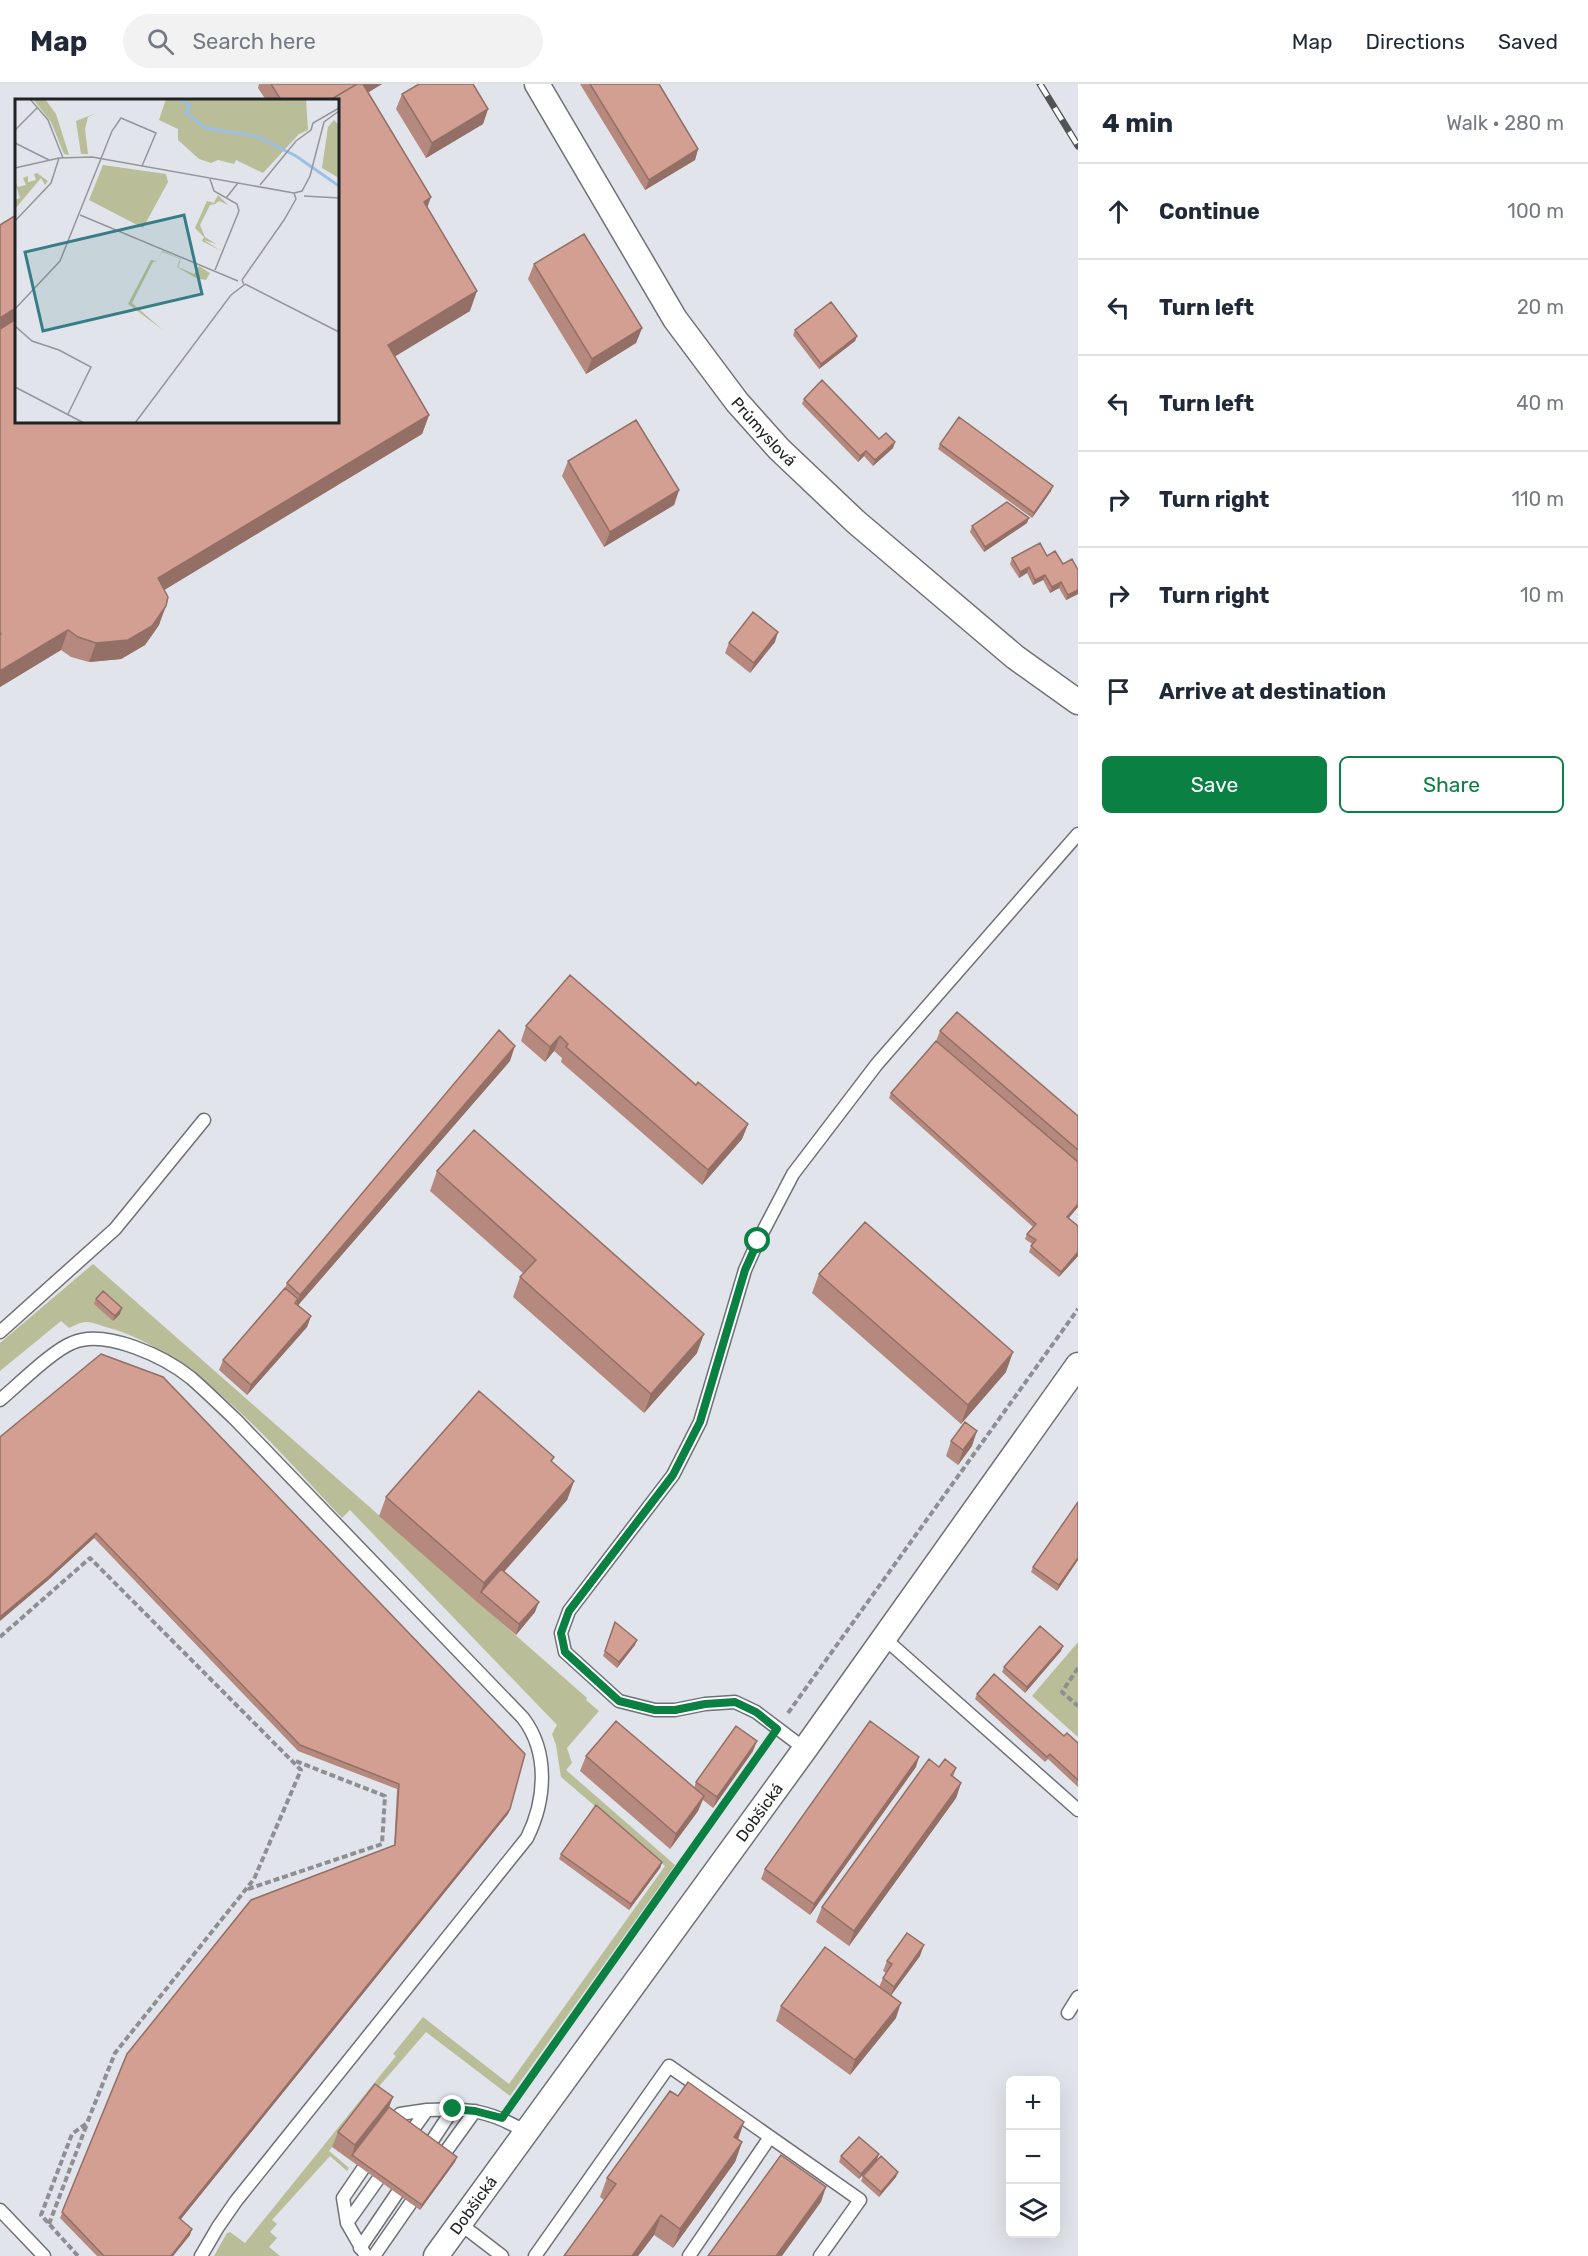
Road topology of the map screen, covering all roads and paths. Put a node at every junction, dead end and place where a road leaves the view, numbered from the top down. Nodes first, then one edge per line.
1 (537, 84) edge
2 (1078, 702) edge
3 (1078, 834) edge
4 (204, 1120) dead end
5 (1078, 1309) edge
6 (0, 1332) edge
7 (1078, 1365) edge
8 (0, 1400) edge
9 (0, 1637) edge
10 (884, 1638) junction
11 (1078, 1668) edge
12 (1078, 1706) edge
13 (777, 1729) junction
14 (805, 1749) junction
15 (289, 1758) junction
16 (1078, 1810) edge
17 (246, 1890) junction
18 (1078, 1997) edge
19 (584, 2002) dead end
20 (1068, 2013) dead end
21 (453, 2109) junction
22 (427, 2110) junction
23 (475, 2111) junction
24 (87, 2122) junction
25 (526, 2132) junction
26 (770, 2137) junction
27 (0, 2210) edge
28 (347, 2223) junction
29 (459, 2223) junction
30 (49, 2224) junction
31 (363, 2252) edge
32 (44, 2256) edge
33 (78, 2256) edge
34 (201, 2256) edge
35 (374, 2256) edge
36 (436, 2256) edge
37 (502, 2256) edge
38 (535, 2256) edge
39 (689, 2256) edge
40 (820, 2256) edge

1 - 2 street, Průmyslová
3 - 13 lane
4 - 6 lane
5 - 13 path
7 - 10 street, Dobšická
8 - 34 lane
9 - 15 path
10 - 14 street, Dobšická
10 - 16 lane
11 - 12 path
13 - 14 lane
13 - 19 path
14 - 25 street, Dobšická
15 - 17 path
15 - 17 path
17 - 24 path
18 - 20 lane
21 - 22 lane
21 - 23 lane
21 - 31 lane
22 - 28 lane
22 - 28 lane
23 - 25 lane
23 - 35 lane
24 - 30 path
24 - 30 path
25 - 29 street, Dobšická
26 - 38 lane
26 - 39 lane
26 - 40 lane
27 - 32 lane
28 - 31 lane
29 - 36 street, Dobšická
29 - 37 lane
30 - 33 path

